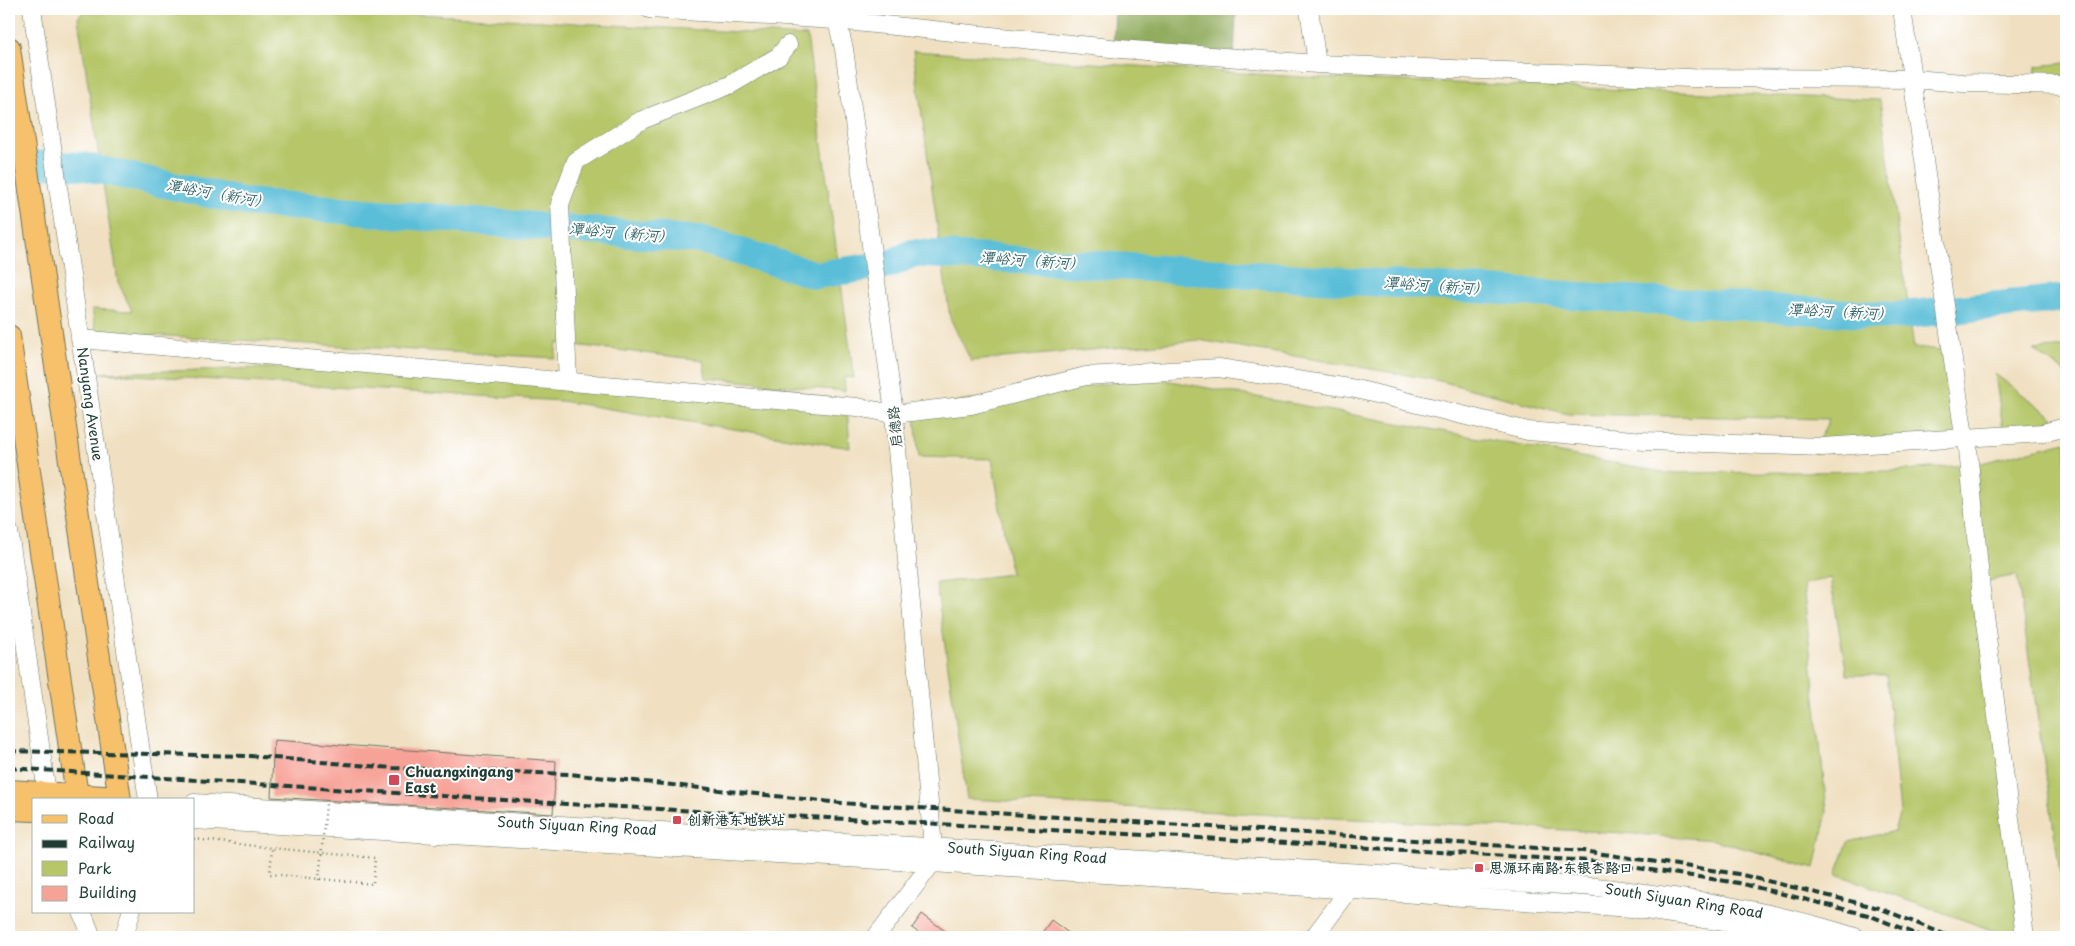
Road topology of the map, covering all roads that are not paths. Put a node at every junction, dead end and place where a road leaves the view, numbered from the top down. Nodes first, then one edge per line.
1 (32, 9) edge
2 (649, 9) edge
3 (1310, 9) edge
4 (1902, 9) edge
5 (834, 14) edge
6 (788, 45) dead end
7 (9, 48) edge
8 (1317, 64) junction
9 (1914, 79) junction
10 (2066, 85) edge
11 (9, 336) edge
12 (80, 339) junction
13 (568, 382) junction
14 (893, 409) junction
15 (2066, 427) edge
16 (1965, 434) junction
17 (9, 531) edge
18 (9, 791) edge
19 (76, 797) edge
20 (40, 798) edge
21 (98, 798) edge
22 (120, 798) edge
23 (148, 798) edge
24 (32, 799) edge
25 (195, 802) edge
26 (32, 804) edge
27 (9, 809) edge
28 (195, 820) edge
29 (933, 855) junction
30 (1350, 882) junction
31 (83, 914) edge
32 (130, 914) edge
33 (1756, 926) edge
34 (92, 937) edge
35 (124, 937) edge
36 (876, 937) edge
37 (1314, 937) edge
38 (1796, 937) edge
39 (1855, 937) edge
40 (2025, 937) edge

1 - 12 street, Nanyang Avenue
2 - 5 street
3 - 8 street
4 - 9 street
5 - 8 street
5 - 14 street, 启德路
6 - 13 street
7 - 22 main road
8 - 9 street
9 - 10 street
9 - 16 street
11 - 19 main road
12 - 13 street
12 - 23 street, Nanyang Avenue
13 - 14 street
14 - 16 street
14 - 29 street, 启德路
15 - 16 street
16 - 40 street
17 - 20 street
18 - 24 main road
19 - 21 main road
25 - 29 street, South Siyuan Ring Road
26 - 27 main road
28 - 29 street, South Siyuan Ring Road
29 - 30 street, South Siyuan Ring Road
29 - 36 street
30 - 33 street, South Siyuan Ring Road
30 - 37 street
31 - 34 street
32 - 35 street
33 - 38 street, South Siyuan Ring Road
33 - 39 street, South Siyuan Ring Road

